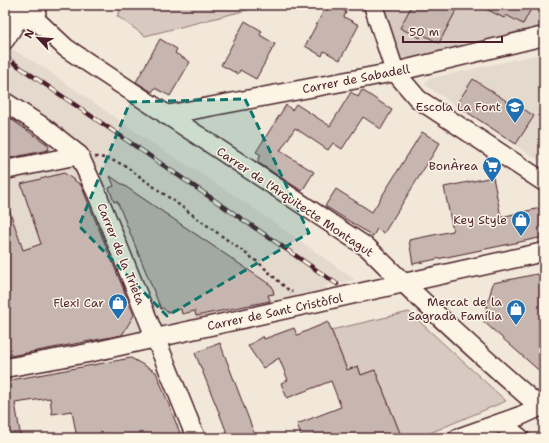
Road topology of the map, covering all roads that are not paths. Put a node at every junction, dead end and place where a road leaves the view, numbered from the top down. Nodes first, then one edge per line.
1 (373, 5) edge
2 (24, 10) edge
3 (544, 36) edge
4 (5, 40) edge
5 (395, 72) junction
6 (5, 102) edge
7 (166, 115) junction
8 (79, 155) junction
9 (5, 170) edge
10 (544, 182) edge
11 (544, 252) edge
12 (404, 284) junction
13 (156, 338) junction
14 (5, 368) edge
15 (542, 406) edge
16 (501, 423) junction
17 (196, 438) edge
18 (458, 438) edge
19 (520, 438) edge

1 - 5 street
2 - 4 street
2 - 7 street, Carrer de l'Arquitecte Montagut
3 - 5 street, Carrer de Sabadell
5 - 7 street, Carrer de Sabadell
5 - 10 street
6 - 8 street, Carrer de la Trieta
7 - 12 street, Carrer de l'Arquitecte Montagut
8 - 9 street
8 - 13 street, Carrer de la Trieta
11 - 12 street, Carrer de Sant Cristòfol
12 - 13 street, Carrer de Sant Cristòfol
12 - 15 street, Carrer de l'Arquitecte Montagut
13 - 14 street, Carrer de Sant Cristòfol
13 - 17 street, Carrer de la Trieta
15 - 16 street
16 - 18 street
16 - 19 street

